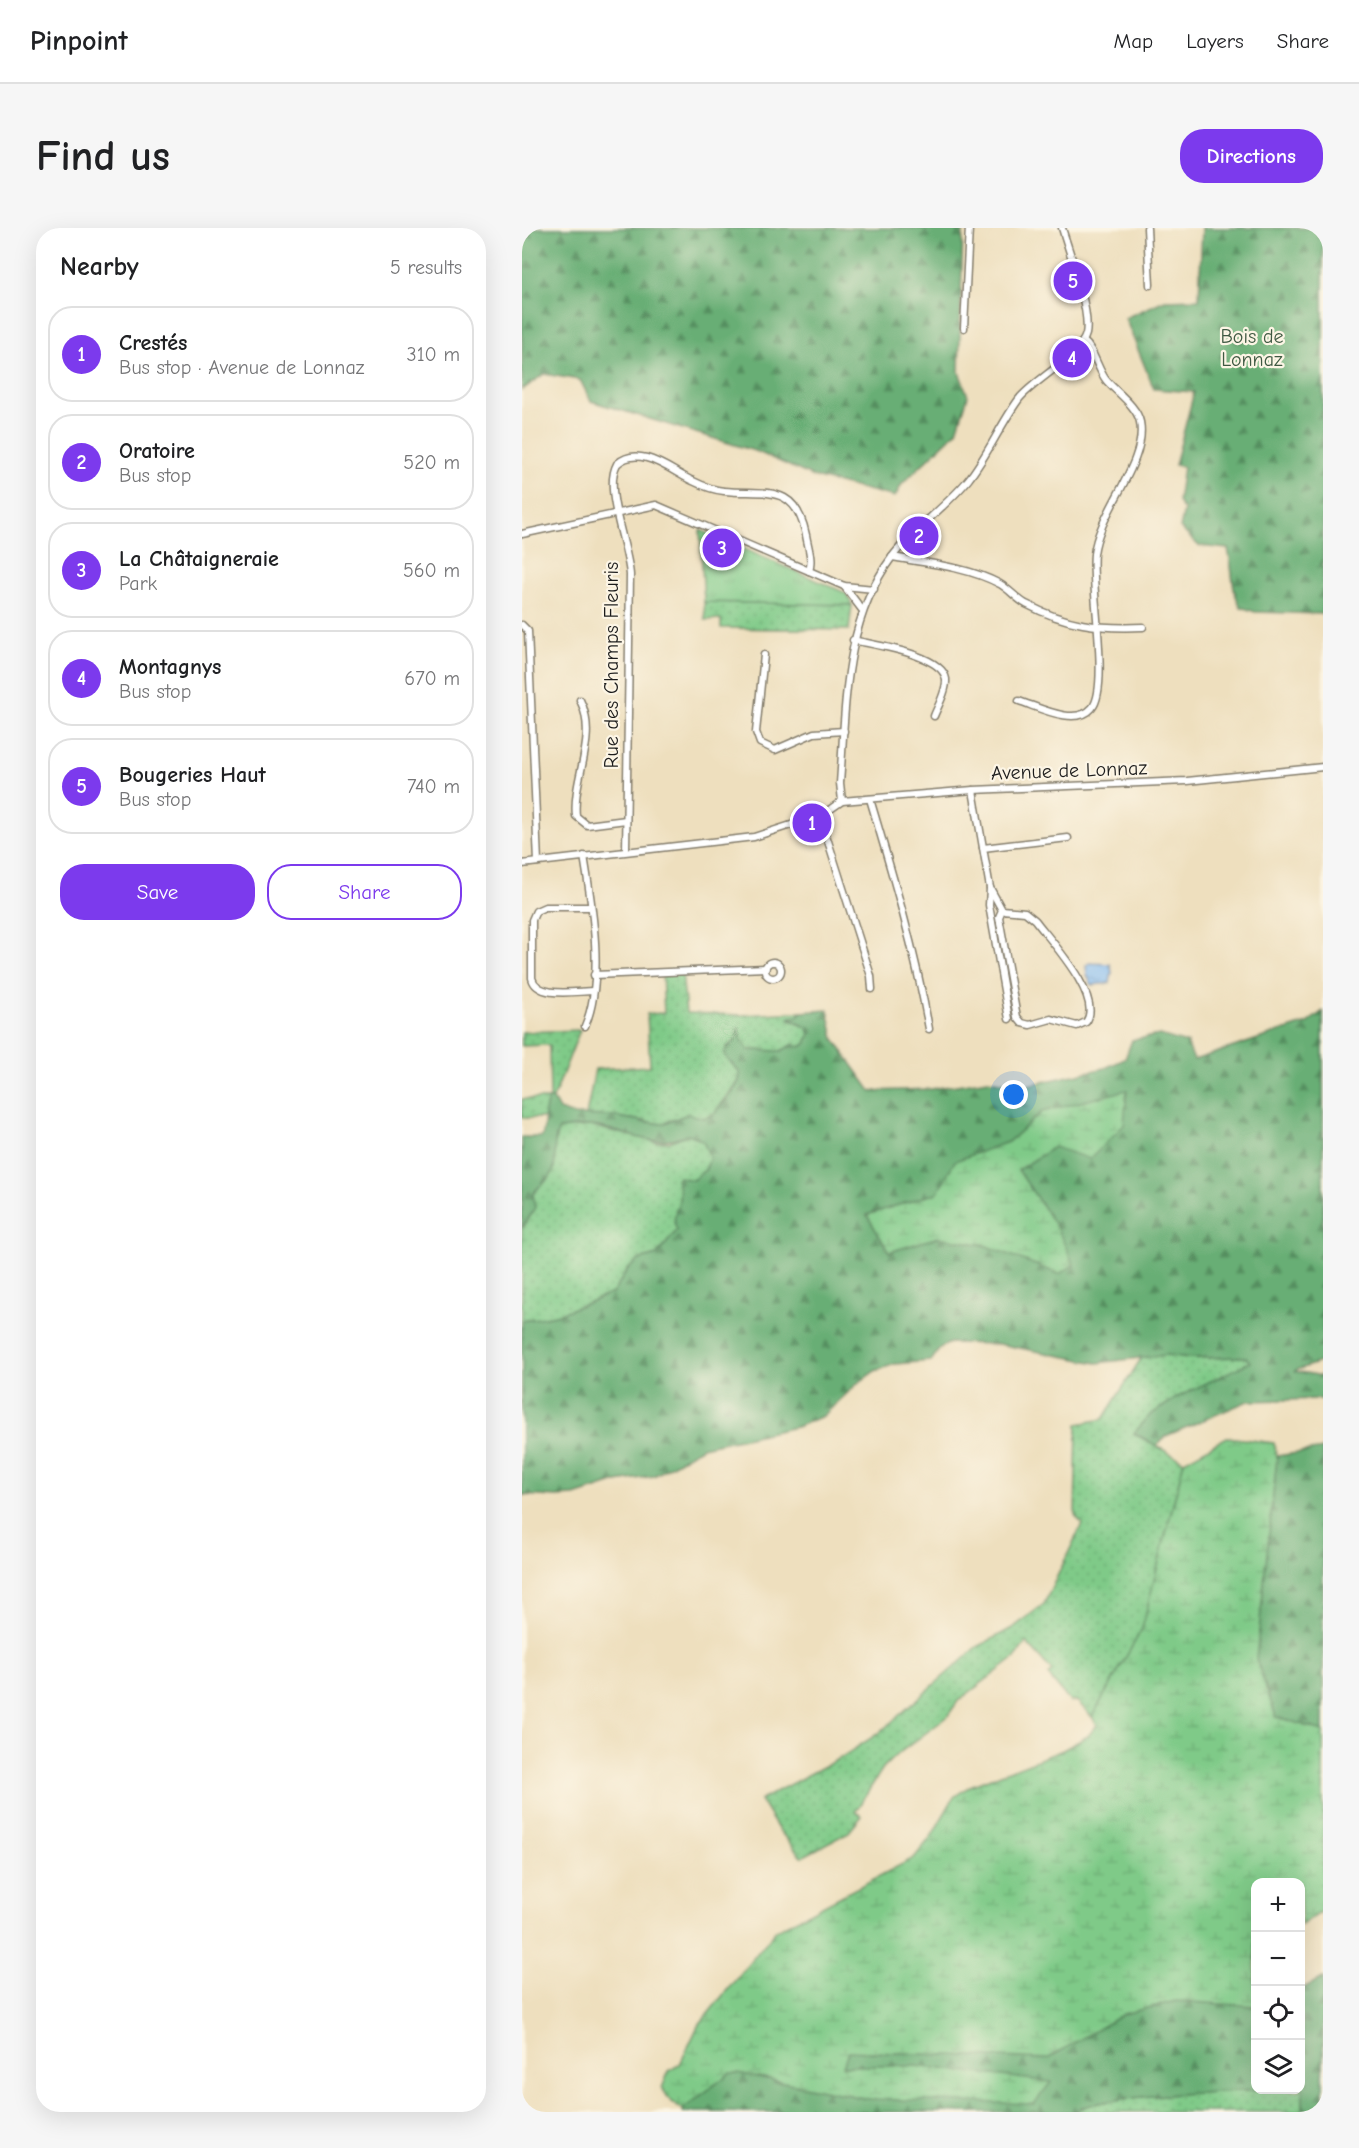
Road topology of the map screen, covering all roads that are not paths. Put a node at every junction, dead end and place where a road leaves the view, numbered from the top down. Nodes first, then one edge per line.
1 (969, 228) edge
2 (1062, 228) edge
3 (1147, 228) edge
4 (1150, 285) dead end
5 (964, 328) dead end
6 (1083, 341) junction
7 (617, 512) junction
8 (522, 534) edge
9 (892, 556) junction
10 (809, 571) junction
11 (844, 586) junction
12 (874, 589) junction
13 (863, 611) junction
14 (522, 625) edge
15 (1143, 627) dead end
16 (1098, 628) junction
17 (853, 640) junction
18 (764, 655) dead end
19 (580, 700) dead end
20 (1019, 701) dead end
21 (934, 716) dead end
22 (844, 731) junction
23 (1323, 767) edge
24 (973, 790) junction
25 (870, 799) junction
26 (842, 801) junction
27 (820, 816) junction
28 (626, 820) junction
29 (1068, 838) dead end
30 (983, 848) junction
31 (626, 851) junction
32 (584, 856) junction
33 (538, 862) junction
34 (522, 864) edge
35 (990, 888) junction
36 (591, 907) junction
37 (1002, 910) junction
38 (766, 968) dead end
39 (594, 975) junction
40 (872, 989) dead end
41 (593, 991) junction
42 (1009, 1019) dead end
43 (585, 1026) dead end
44 (929, 1029) dead end

1 - 5 street
2 - 6 street
3 - 4 street
6 - 9 street
6 - 16 street
7 - 8 street
7 - 10 street
7 - 10 street, Rue des Champs Fleuris
7 - 28 street, Rue des Champs Fleuris
9 - 12 street
9 - 16 street
10 - 11 street
11 - 12 street
11 - 13 street
12 - 13 street
13 - 17 street
14 - 33 street
15 - 16 street
16 - 20 street
17 - 21 street
17 - 22 street
18 - 22 street
19 - 28 street, Rue des Champs Fleuris
22 - 26 street
23 - 24 street, Avenue de Lonnaz
24 - 25 street, Avenue de Lonnaz
24 - 30 street
25 - 26 street, Avenue de Lonnaz
25 - 44 street
26 - 27 street
27 - 31 street
27 - 40 street
28 - 31 street, Rue des Champs Fleuris
29 - 30 street
30 - 35 street
31 - 32 street
32 - 33 street
32 - 36 street
33 - 34 street
35 - 37 street
35 - 42 street
36 - 39 street
36 - 41 street
37 - 37 street
38 - 39 street
39 - 41 street
41 - 43 street

